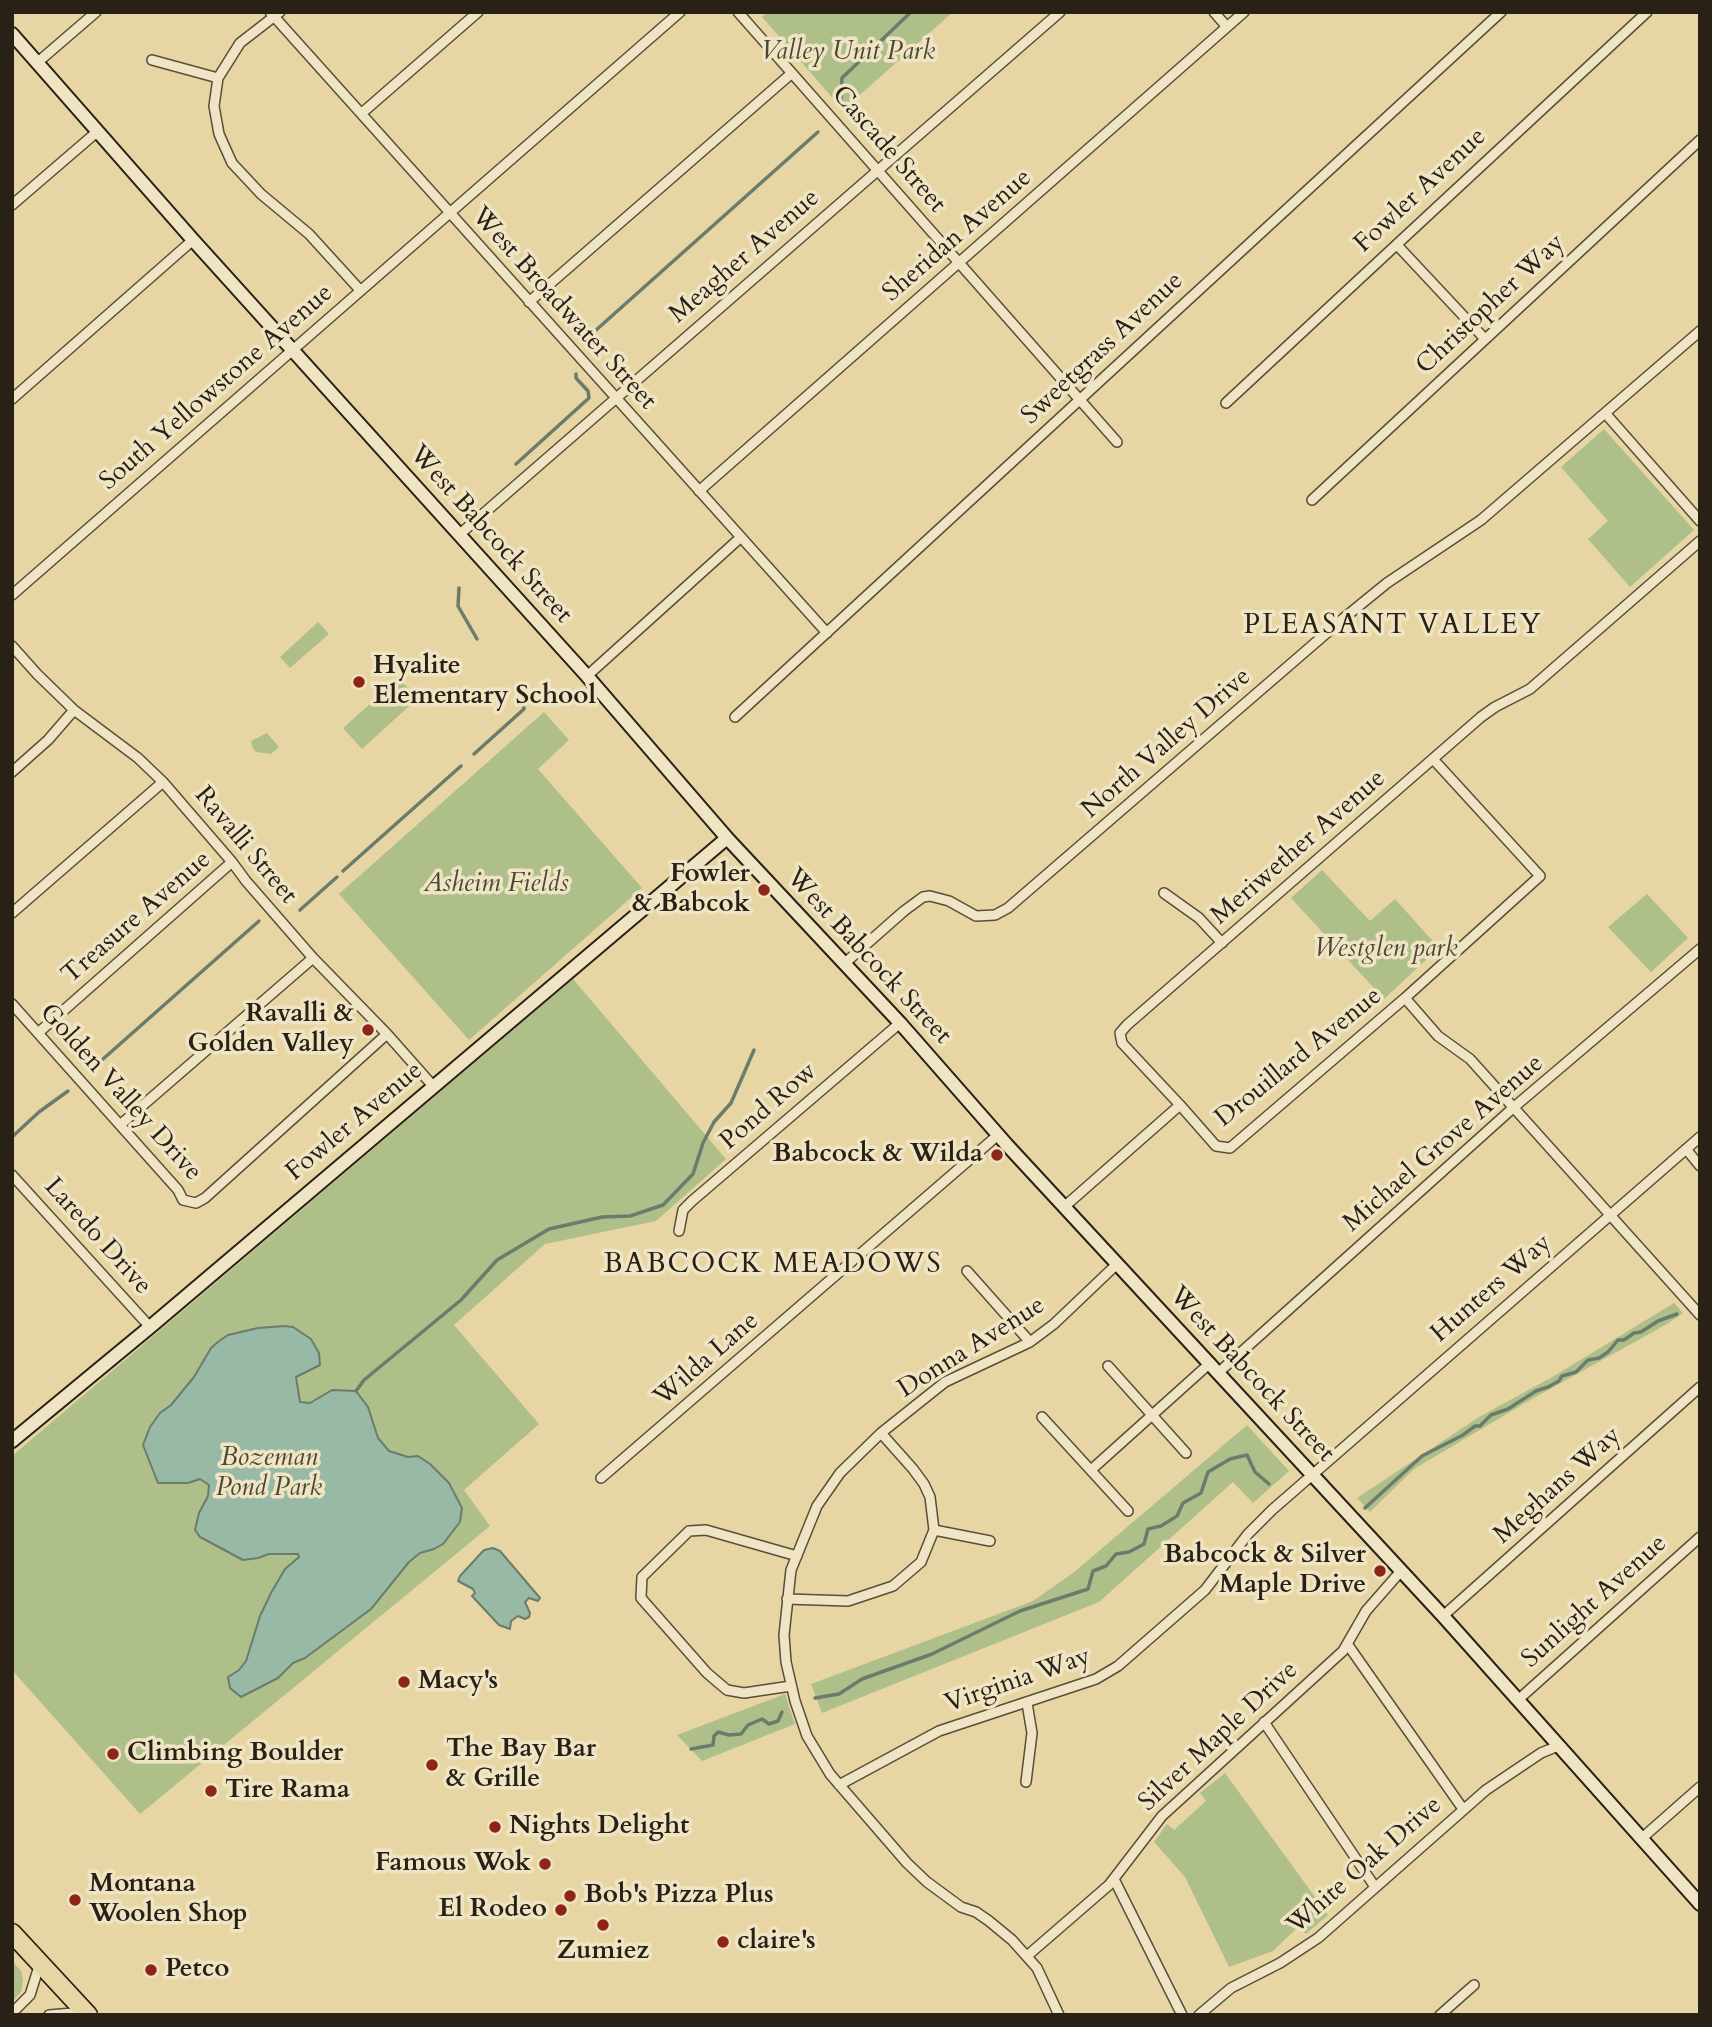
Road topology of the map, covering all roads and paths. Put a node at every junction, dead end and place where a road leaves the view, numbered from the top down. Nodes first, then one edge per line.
1 (96, 12) edge
2 (478, 12) edge
3 (680, 12) edge
4 (738, 12) edge
5 (1060, 12) edge
6 (1214, 12) edge
7 (1244, 12) edge
8 (1500, 12) edge
9 (1647, 12) edge
10 (275, 14) edge
11 (1227, 27) junction
12 (12, 33) edge
13 (152, 60) dead end
14 (37, 62) junction
15 (792, 74) junction
16 (218, 78) junction
17 (362, 113) junction
18 (97, 131) junction
19 (1700, 140) edge
20 (878, 169) junction
21 (12, 205) edge
22 (449, 213) junction
23 (193, 240) junction
24 (1397, 245) junction
25 (958, 264) junction
26 (360, 290) junction
27 (529, 302) junction
28 (1700, 331) edge
29 (1485, 339) junction
30 (293, 350) junction
31 (12, 398) edge
32 (615, 399) junction
33 (1079, 400) junction
34 (1226, 403) dead end
35 (1605, 413) junction
36 (1117, 442) dead end
37 (699, 491) junction
38 (1312, 500) dead end
39 (1700, 521) edge
40 (460, 534) junction
41 (740, 538) junction
42 (1700, 541) edge
43 (12, 595) edge
44 (827, 633) junction
45 (12, 646) edge
46 (587, 676) junction
47 (74, 710) junction
48 (734, 717) dead end
49 (1433, 759) junction
50 (12, 772) edge
51 (163, 782) junction
52 (727, 838) junction
53 (232, 862) junction
54 (1164, 893) dead end
55 (12, 913) edge
56 (1222, 943) junction
57 (1700, 949) edge
58 (313, 958) junction
59 (845, 963) junction
60 (1405, 998) junction
61 (12, 1004) edge
62 (900, 1023) junction
63 (38, 1032) junction
64 (387, 1034) junction
65 (433, 1086) junction
66 (1180, 1105) junction
67 (1513, 1108) junction
68 (120, 1125) junction
69 (998, 1135) junction
70 (1700, 1137) edge
71 (1686, 1149) junction
72 (1700, 1166) edge
73 (12, 1175) edge
74 (1064, 1207) junction
75 (1609, 1214) junction
76 (678, 1231) dead end
77 (1117, 1264) junction
78 (967, 1271) dead end
79 (1700, 1315) edge
80 (150, 1327) junction
81 (1030, 1342) junction
82 (1108, 1366) dead end
83 (1214, 1369) junction
84 (1700, 1387) edge
85 (1042, 1416) dead end
86 (1152, 1416) junction
87 (881, 1433) junction
88 (12, 1441) edge
89 (1186, 1453) dead end
90 (1091, 1470) junction
91 (1312, 1474) junction
92 (601, 1478) dead end
93 (1128, 1511) dead end
94 (934, 1530) junction
95 (1700, 1537) edge
96 (990, 1541) dead end
97 (797, 1556) junction
98 (1401, 1571) junction
99 (787, 1599) junction
100 (1443, 1616) junction
101 (1348, 1645) junction
102 (791, 1686) junction
103 (1519, 1699) junction
104 (1027, 1703) junction
105 (1264, 1722) junction
106 (1558, 1746) junction
107 (1026, 1782) dead end
108 (839, 1786) junction
109 (1700, 1787) edge
110 (1463, 1809) junction
111 (1641, 1839) junction
112 (1114, 1879) junction
113 (1375, 1887) junction
114 (1700, 1904) edge
115 (12, 1933) edge
116 (1027, 1956) junction
117 (40, 1963) junction
118 (1474, 1985) dead end
119 (12, 2013) edge
120 (87, 2013) edge
121 (49, 2015) edge
122 (1059, 2015) edge
123 (1182, 2015) edge
124 (1199, 2015) edge
125 (1440, 2015) edge

1 - 14 street
2 - 17 street
3 - 22 street, South Yellowstone Avenue
4 - 15 street, Cascade Street
5 - 20 street, Meagher Avenue
6 - 11 street
7 - 11 street, Sheridan Avenue
8 - 33 street, Sweetgrass Avenue
9 - 24 street, Fowler Avenue
10 - 16 street
10 - 17 street, West Broadwater Street
11 - 25 street, Sheridan Avenue
12 - 14 street, West Babcock Street
13 - 16 street
14 - 18 street, West Babcock Street
15 - 20 street, Cascade Street
15 - 27 street
16 - 26 street
17 - 22 street, West Broadwater Street
18 - 21 street
18 - 23 street, West Babcock Street
19 - 29 street, Christopher Way
20 - 25 street, Cascade Street
20 - 32 street, Meagher Avenue
22 - 26 street, South Yellowstone Avenue
22 - 27 street, West Broadwater Street
23 - 30 street, West Babcock Street
23 - 31 street
24 - 29 street
24 - 34 street, Fowler Avenue
25 - 33 street, Cascade Street
25 - 37 street, Sheridan Avenue
26 - 30 street, South Yellowstone Avenue
27 - 32 street, West Broadwater Street
28 - 35 street, North Valley Drive
29 - 38 street, Christopher Way
30 - 40 street, West Babcock Street
30 - 43 street, South Yellowstone Avenue
32 - 37 street, West Broadwater Street
32 - 40 street, Meagher Avenue
33 - 36 street, Cascade Street
33 - 44 street, Sweetgrass Avenue
35 - 39 street
35 - 59 street, North Valley Drive
37 - 41 street, West Broadwater Street
40 - 46 street, West Babcock Street
41 - 44 street, West Broadwater Street
41 - 46 street
42 - 49 street, Meriwether Avenue
44 - 48 street, Sweetgrass Avenue
45 - 47 street, Ravalli Street
46 - 52 street, West Babcock Street
47 - 50 street
47 - 51 street, Ravalli Street
49 - 56 street, Meriwether Avenue
49 - 60 street, Drouillard Avenue
51 - 53 street, Ravalli Street
51 - 55 street
52 - 59 street, West Babcock Street
52 - 65 street, Fowler Avenue
53 - 58 street, Ravalli Street
53 - 63 street, Treasure Avenue
54 - 56 street
56 - 66 street, Meriwether Avenue
57 - 67 street, Michael Grove Avenue
58 - 64 street, Ravalli Street
58 - 68 street
59 - 62 street, West Babcock Street
60 - 66 street, Drouillard Avenue
60 - 67 street
61 - 63 street, Golden Valley Drive
62 - 69 street, West Babcock Street
62 - 76 street, Pond Row
63 - 68 street, Golden Valley Drive
64 - 65 street, Ravalli Street
64 - 68 street, Golden Valley Drive
65 - 80 street, Fowler Avenue
66 - 74 street
67 - 75 street
67 - 83 street, Michael Grove Avenue
69 - 74 street, West Babcock Street
69 - 92 street, Wilda Lane
70 - 71 street, Hunters Way
71 - 72 street
71 - 75 street, Hunters Way
73 - 80 street, Laredo Drive
74 - 77 street, West Babcock Street
75 - 79 street
75 - 91 street, Hunters Way
77 - 81 street, Donna Avenue
77 - 83 street, West Babcock Street
78 - 81 street
80 - 88 street, Fowler Avenue
81 - 87 street, Donna Avenue
82 - 86 street
83 - 86 street, Michael Grove Avenue
83 - 91 street, West Babcock Street
84 - 100 street, Meghans Way
85 - 90 street
86 - 89 street
86 - 90 street, Michael Grove Avenue
87 - 94 street
87 - 97 street, Donna Avenue
90 - 93 street
91 - 98 street, West Babcock Street
91 - 104 street, Virginia Way
94 - 96 street
94 - 99 street
95 - 103 street, Sunlight Avenue
97 - 99 street, Donna Avenue
97 - 102 street
98 - 100 street, West Babcock Street
98 - 101 street, Silver Maple Drive
99 - 102 street, Donna Avenue
100 - 103 street, West Babcock Street
101 - 105 street, Silver Maple Drive
101 - 110 street
102 - 108 street, Donna Avenue
103 - 106 street, West Babcock Street
104 - 107 street
104 - 108 street, Virginia Way
105 - 112 street, Silver Maple Drive
105 - 113 street
106 - 110 street, White Oak Drive
106 - 111 street, West Babcock Street
108 - 116 street, Donna Avenue
109 - 111 street
110 - 113 street, White Oak Drive
111 - 114 street, West Babcock Street
112 - 116 street, Silver Maple Drive
112 - 123 street
113 - 124 street, White Oak Drive
115 - 117 highway
116 - 122 street, Donna Avenue
117 - 119 street
117 - 120 highway
118 - 125 street
120 - 121 street

